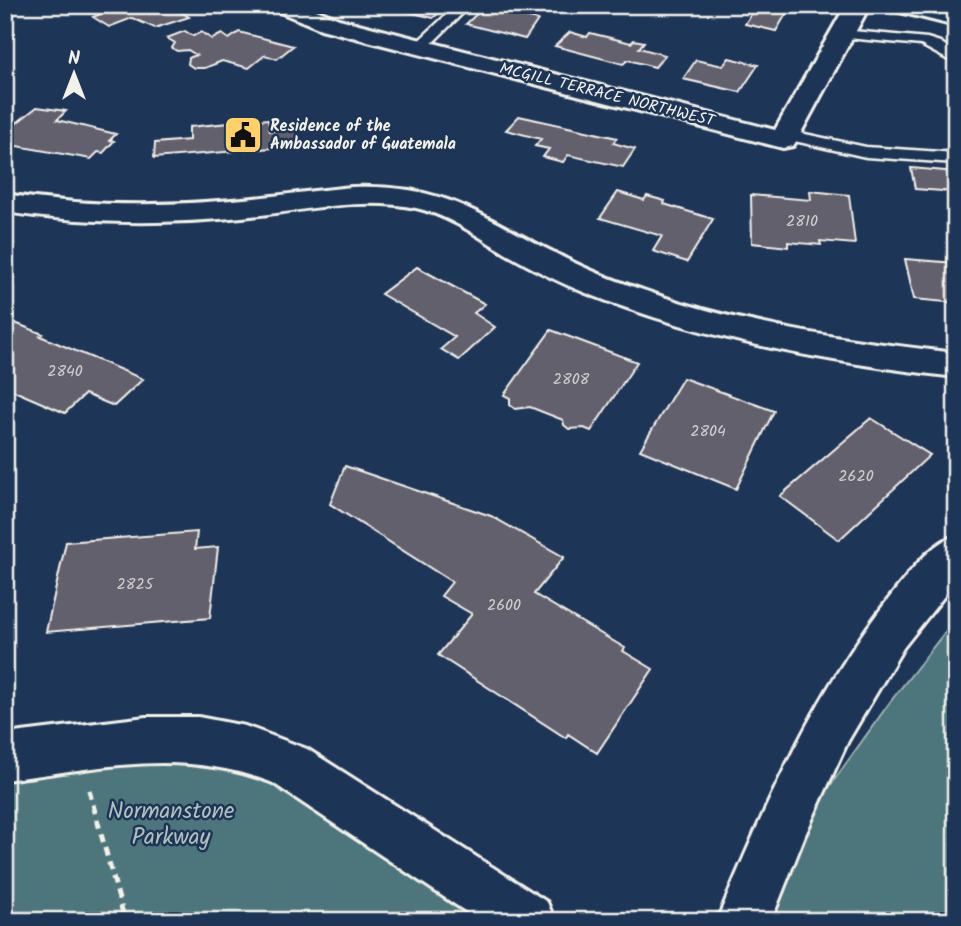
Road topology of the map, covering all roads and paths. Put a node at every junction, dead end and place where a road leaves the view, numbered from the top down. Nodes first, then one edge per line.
1 (283, 5) edge
2 (465, 5) edge
3 (858, 5) edge
4 (900, 5) edge
5 (956, 19) edge
6 (842, 34) junction
7 (420, 47) junction
8 (956, 60) edge
9 (786, 135) junction
10 (956, 158) edge
11 (5, 203) edge
12 (956, 365) edge
13 (956, 552) edge
14 (5, 757) edge
15 (88, 784) dead end
16 (125, 921) edge
17 (528, 921) edge
18 (744, 921) edge

1 - 7 street, MCGILL TERRACE NORTHWEST
2 - 7 lane
3 - 6 street
4 - 5 street
6 - 8 lane
6 - 9 street
7 - 9 street, MCGILL TERRACE NORTHWEST
9 - 10 lane
11 - 12 street
13 - 18 street
14 - 17 street
15 - 16 path

